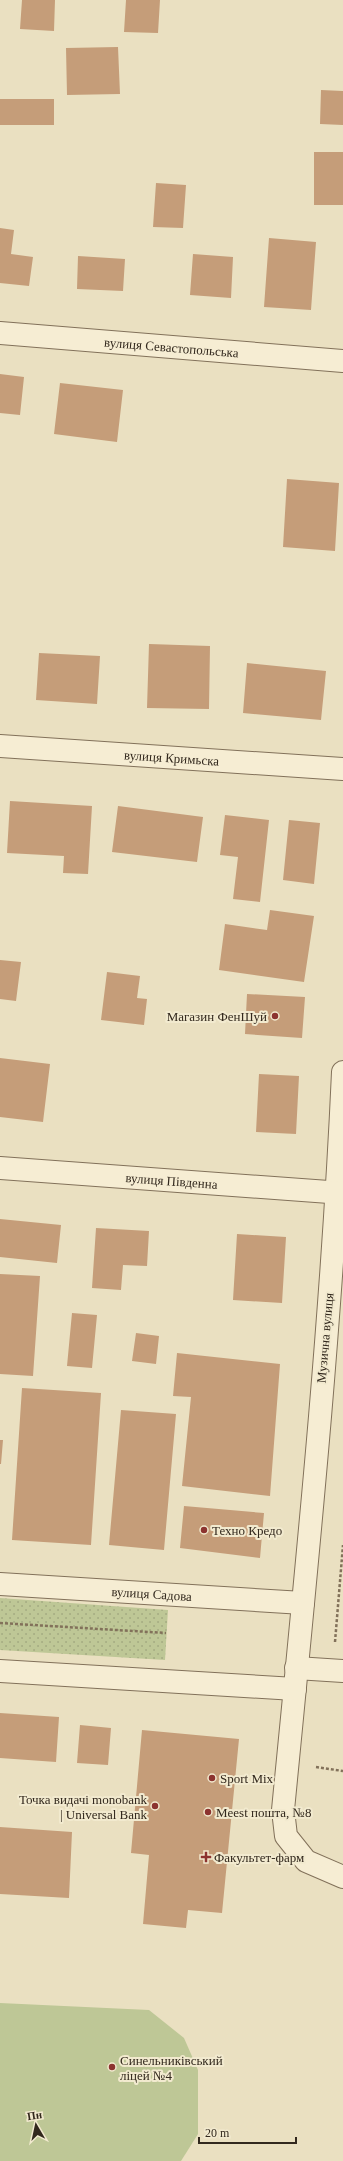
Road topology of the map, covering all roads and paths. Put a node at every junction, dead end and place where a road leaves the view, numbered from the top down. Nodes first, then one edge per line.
1 (0, 333) edge
2 (343, 361) edge
3 (0, 746) edge
4 (343, 770) edge
5 (343, 1072) edge
6 (0, 1168) edge
7 (340, 1192) edge
8 (343, 1545) edge
9 (0, 1584) edge
10 (303, 1603) junction
11 (0, 1623) edge
12 (166, 1633) dead end
13 (296, 1668) junction
14 (338, 1670) edge
15 (0, 1671) edge
16 (295, 1689) junction
17 (343, 1877) edge

1 - 2 street, вулиця Севастопольська
3 - 4 street, вулиця Кримьска
5 - 7 street, Музична вулиця
6 - 7 street, вулиця Південна
7 - 10 street, Музична вулиця
8 - 14 path
9 - 10 street, вулиця Садова
10 - 13 street, Музична вулиця
11 - 12 path
13 - 14 street
13 - 16 street, Музична вулиця
15 - 16 street
16 - 17 street, Музична вулиця

